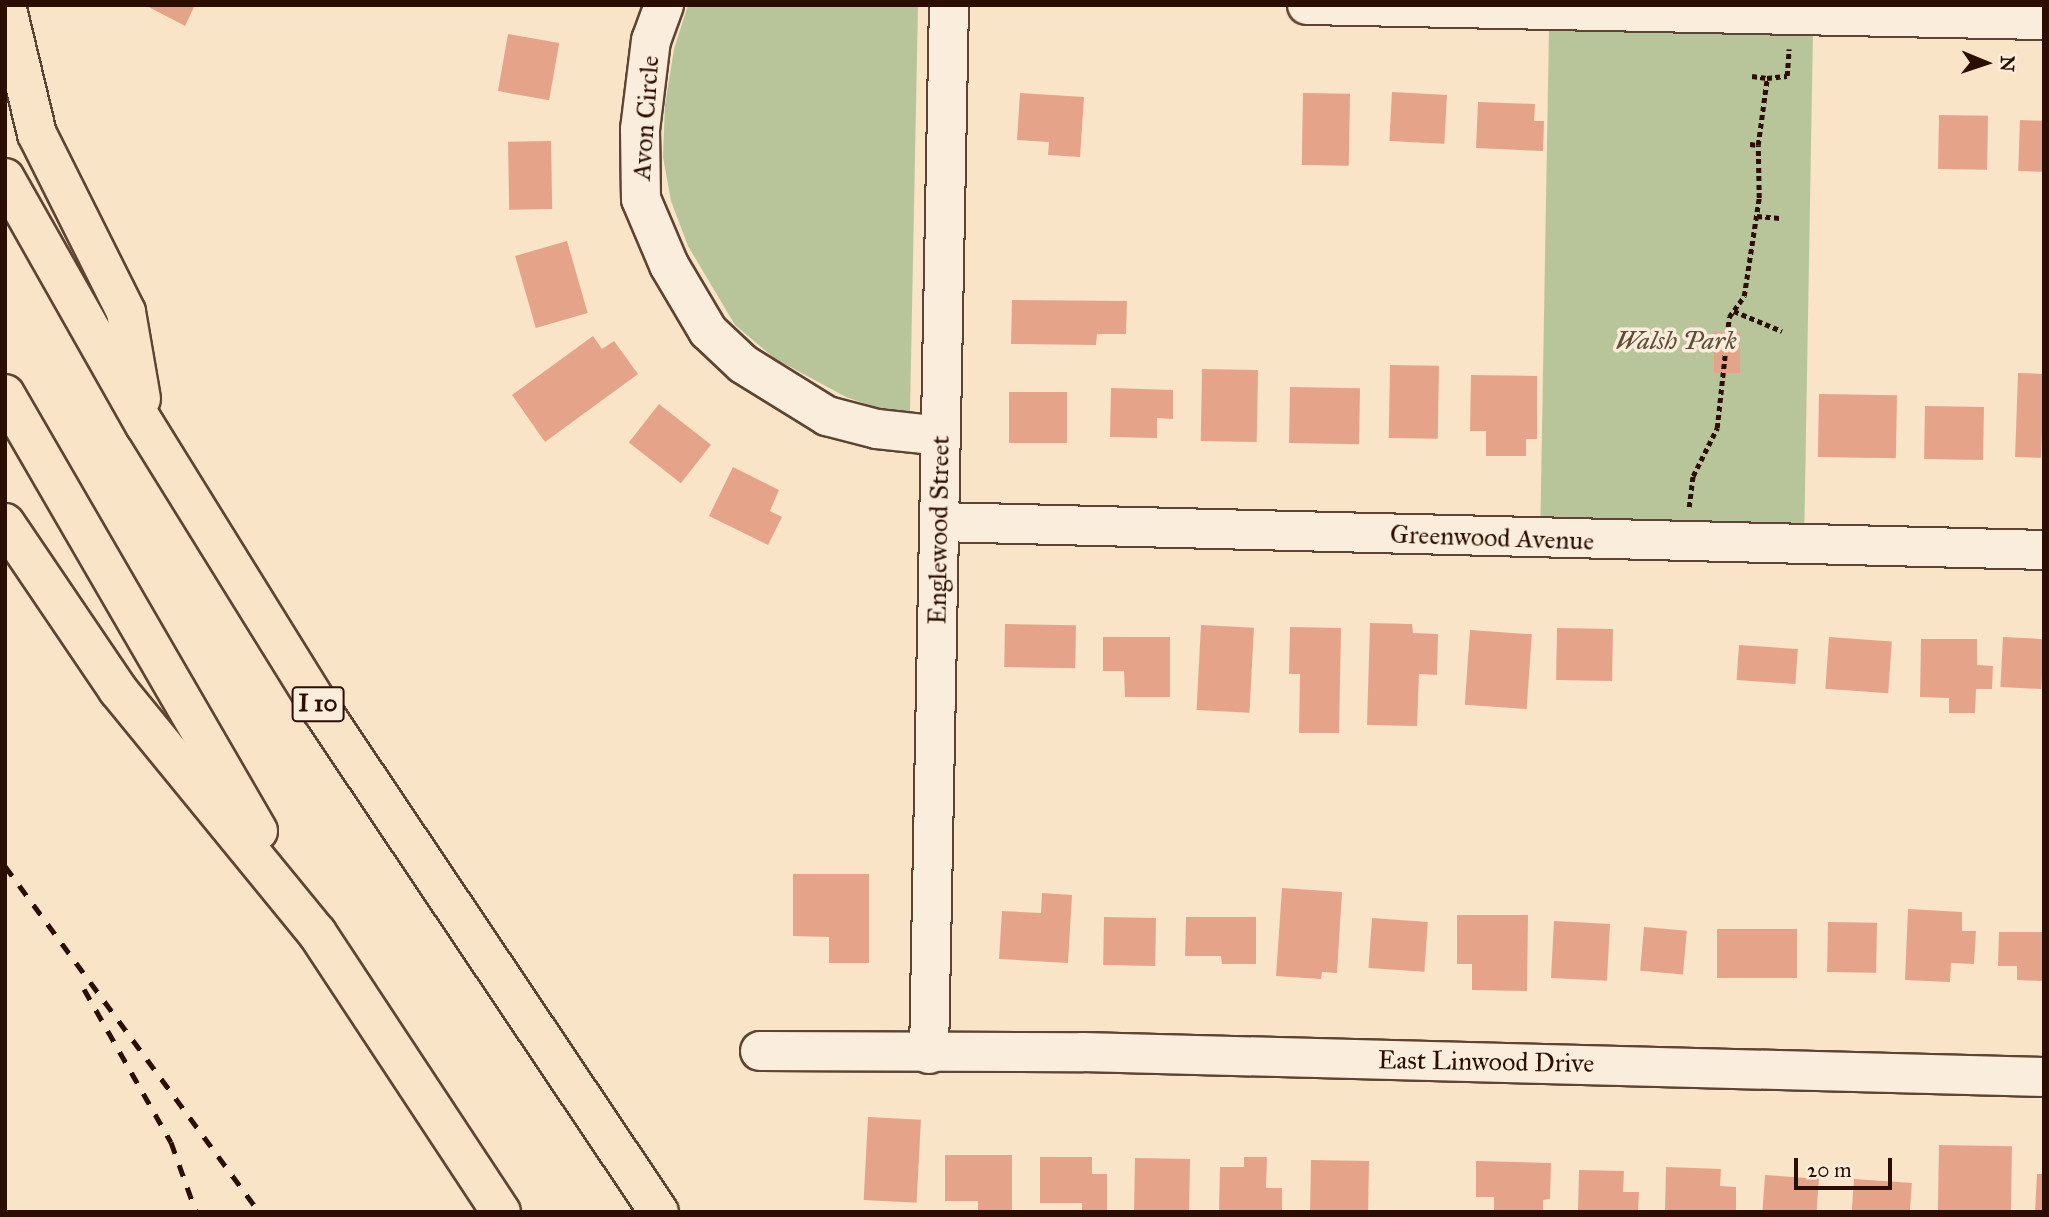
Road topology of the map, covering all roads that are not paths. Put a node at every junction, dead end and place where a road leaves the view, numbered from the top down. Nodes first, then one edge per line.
1 (6, 5) edge
2 (664, 5) edge
3 (949, 5) edge
4 (1307, 5) edge
5 (2044, 20) edge
6 (5, 178) edge
7 (5, 394) edge
8 (145, 425) junction
9 (941, 436) junction
10 (939, 522) junction
11 (5, 523) edge
12 (2044, 550) edge
13 (317, 933) junction
14 (760, 1051) dead end
15 (929, 1054) junction
16 (2044, 1077) edge
17 (501, 1212) edge
18 (659, 1212) edge

1 - 8 highway
2 - 9 street, Avon Circle
3 - 9 street, Englewood Street
4 - 5 street
6 - 8 highway, I 10
7 - 13 highway
8 - 18 highway, I 10
9 - 10 street, Englewood Street
10 - 12 street, Greenwood Avenue
10 - 15 street, Englewood Street
11 - 13 highway
13 - 17 highway
14 - 15 street, East Linwood Drive
15 - 16 street, East Linwood Drive

